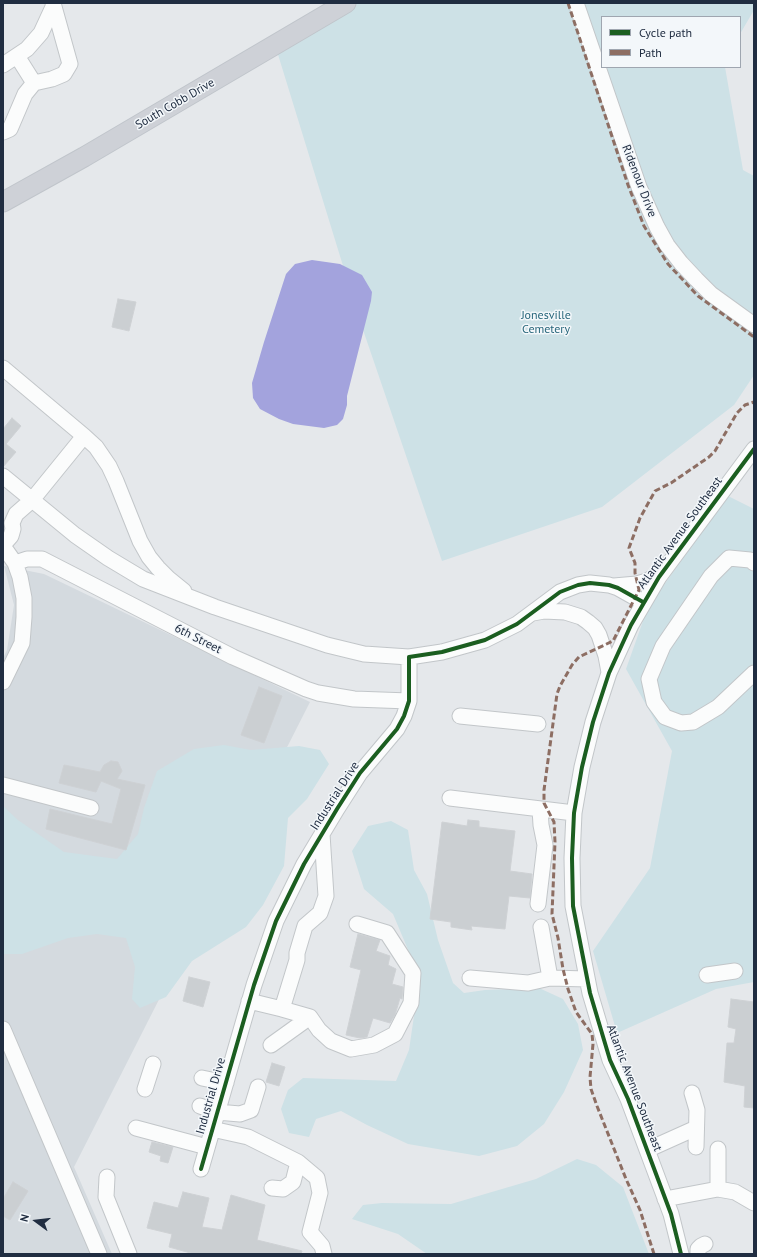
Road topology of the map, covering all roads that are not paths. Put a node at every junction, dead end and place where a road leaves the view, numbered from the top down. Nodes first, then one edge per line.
1 (346, 3) edge
2 (576, 3) edge
3 (53, 5) edge
4 (17, 56) junction
5 (3, 65) edge
6 (34, 83) junction
7 (3, 132) edge
8 (3, 202) edge
9 (754, 325) edge
10 (3, 368) edge
11 (84, 436) junction
12 (754, 448) edge
13 (3, 476) edge
14 (32, 500) junction
15 (3, 545) edge
16 (15, 562) junction
17 (754, 563) edge
18 (662, 573) junction
19 (613, 586) junction
20 (196, 600) junction
21 (643, 602) junction
22 (533, 613) junction
23 (409, 657) junction
24 (609, 673) junction
25 (754, 673) edge
26 (3, 682) edge
27 (409, 701) junction
28 (460, 716) dead end
29 (538, 724) dead end
30 (3, 785) edge
31 (450, 798) dead end
32 (91, 808) dead end
33 (540, 809) junction
34 (574, 813) junction
35 (322, 834) junction
36 (538, 904) dead end
37 (357, 924) dead end
38 (541, 927) dead end
39 (735, 971) dead end
40 (707, 975) dead end
41 (470, 978) dead end
42 (550, 978) junction
43 (587, 979) junction
44 (249, 1001) junction
45 (282, 1009) junction
46 (310, 1017) junction
47 (3, 1029) edge
48 (271, 1045) dead end
49 (153, 1064) dead end
50 (202, 1078) dead end
51 (226, 1083) junction
52 (258, 1087) dead end
53 (145, 1089) dead end
54 (692, 1093) dead end
55 (200, 1106) dead end
56 (217, 1112) junction
57 (136, 1128) dead end
58 (696, 1128) junction
59 (212, 1129) junction
60 (207, 1147) junction
61 (696, 1147) dead end
62 (718, 1149) dead end
63 (647, 1150) junction
64 (298, 1162) junction
65 (201, 1170) dead end
66 (107, 1178) dead end
67 (272, 1188) dead end
68 (718, 1189) junction
69 (665, 1199) junction
70 (754, 1203) edge
71 (100, 1254) edge
72 (128, 1254) edge
73 (324, 1254) edge
74 (681, 1254) edge

1 - 8 main road, South Cobb Drive
2 - 9 street, Ridenour Drive
3 - 4 street
3 - 6 street
4 - 5 street
4 - 6 street
6 - 7 street
10 - 11 street
11 - 14 street
11 - 20 street
12 - 18 street, Atlantic Avenue Southeast
13 - 14 street
14 - 15 street
14 - 20 street
15 - 16 street
16 - 26 street
16 - 27 street, 6th Street
17 - 25 street
18 - 19 street
18 - 21 street, Atlantic Avenue Southeast
19 - 21 street
19 - 22 street
20 - 23 street
21 - 24 street, Atlantic Avenue Southeast
22 - 23 street
22 - 24 street
23 - 27 street, Industrial Drive
24 - 34 street, Atlantic Avenue Southeast
27 - 35 street, Industrial Drive
28 - 29 street
30 - 32 street
31 - 33 street
33 - 34 street
33 - 36 street
34 - 43 street, Atlantic Avenue Southeast
35 - 44 street, Industrial Drive
35 - 45 street
37 - 46 street
38 - 42 street
39 - 40 street
41 - 42 street
42 - 43 street
43 - 63 street, Atlantic Avenue Southeast
44 - 45 street
44 - 51 street, Industrial Drive
45 - 46 street
46 - 48 street
47 - 71 street
49 - 53 street
50 - 51 street
51 - 56 street, Industrial Drive
52 - 56 street
54 - 58 street
55 - 56 street
56 - 59 street, Industrial Drive
57 - 60 street
58 - 61 street
58 - 63 street
59 - 60 street, Industrial Drive
59 - 64 street
60 - 65 street, Industrial Drive
62 - 68 street
63 - 69 street, Atlantic Avenue Southeast
64 - 67 street
64 - 73 street
66 - 72 street
68 - 69 street
68 - 70 street
69 - 74 street, Atlantic Avenue Southeast

